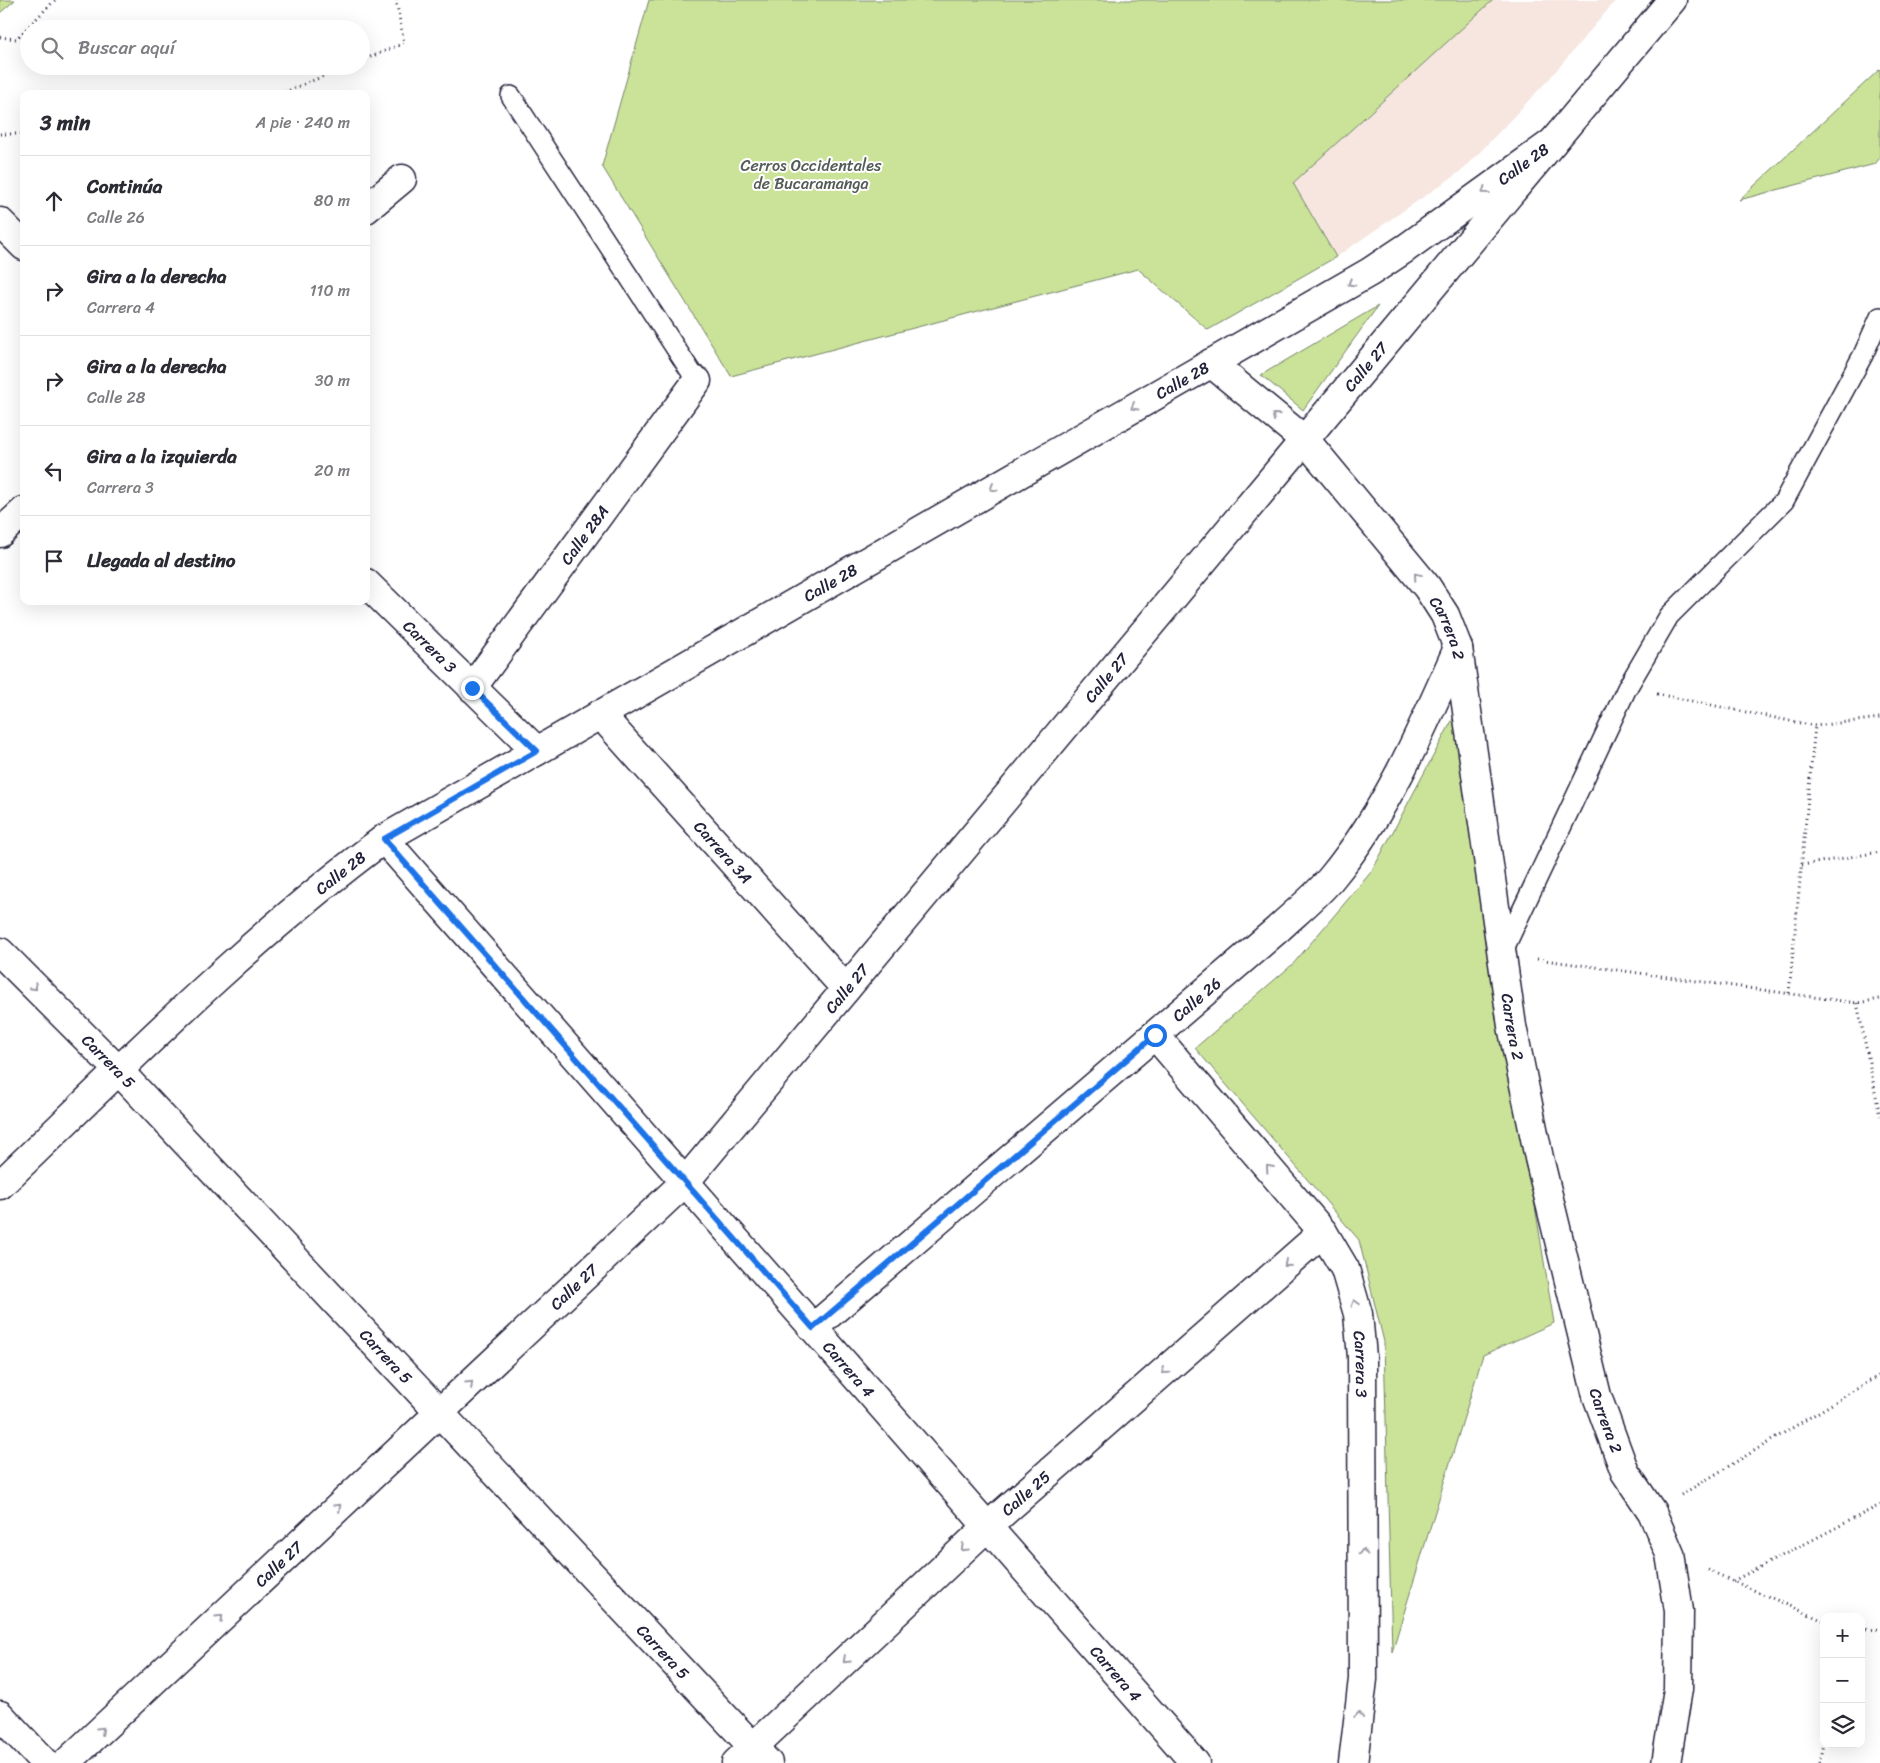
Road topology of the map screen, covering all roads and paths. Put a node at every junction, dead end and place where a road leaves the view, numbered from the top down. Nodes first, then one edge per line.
1 (55, 0) edge
2 (396, 0) edge
3 (1672, 0) edge
4 (35, 20) edge
5 (20, 35) edge
6 (0, 37) edge
7 (370, 57) edge
8 (326, 75) edge
9 (290, 90) edge
10 (511, 96) dead end
11 (0, 134) edge
12 (20, 134) edge
13 (1552, 142) junction
14 (402, 179) dead end
15 (370, 206) edge
16 (0, 222) edge
17 (20, 242) edge
18 (1880, 317) edge
19 (1211, 363) junction
20 (697, 381) joint
21 (1304, 440) junction
22 (20, 515) edge
23 (0, 533) edge
24 (370, 587) edge
25 (1458, 648) junction
26 (472, 688) junction
27 (1627, 688) junction
28 (600, 714) junction
29 (1880, 718) edge
30 (1816, 726) junction
31 (537, 751) junction
32 (384, 839) junction
33 (1880, 852) edge
34 (1802, 865) junction
35 (0, 952) edge
36 (1502, 954) junction
37 (846, 989) junction
38 (1788, 993) junction
39 (1880, 999) edge
40 (1857, 1003) junction
41 (1155, 1035) junction
42 (119, 1071) junction
43 (1880, 1116) edge
44 (685, 1182) junction
45 (0, 1185) edge
46 (1323, 1232) junction
47 (813, 1328) junction
48 (1880, 1375) edge
49 (439, 1412) junction
50 (1880, 1505) edge
51 (1652, 1512) junction
52 (988, 1526) junction
53 (1670, 1554) junction
54 (1733, 1581) junction
55 (1820, 1619) edge
56 (1880, 1629) edge
57 (1865, 1630) edge
58 (0, 1715) edge
59 (1823, 1748) edge
60 (752, 1758) edge
61 (45, 1763) edge
62 (66, 1763) edge
63 (1195, 1763) edge
64 (1352, 1763) edge
65 (1666, 1763) edge
66 (1820, 1763) edge

1 - 4 path
2 - 7 path
3 - 13 street, Calle 28
5 - 6 path
8 - 9 path
10 - 20 lane
11 - 12 path
13 -> 19 street, Calle 28
13 - 21 street, Calle 27
14 - 15 street
16 - 17 street
18 - 27 lane
21 -> 19 street, Carrera 2
19 -> 28 street, Calle 28
20 - 26 street, Calle 28A
25 -> 21 street, Carrera 2
21 - 37 street, Calle 27
22 - 23 street
24 - 26 street, Carrera 3
25 - 36 street, Carrera 2
25 - 41 street, Calle 26
26 - 31 street, Carrera 3
27 - 30 path
27 - 36 lane
28 - 31 street, Calle 28
28 - 37 street, Carrera 3A
29 - 30 path
30 - 34 path
31 - 32 street, Calle 28
32 - 42 street, Calle 28
32 - 44 street, Carrera 4
33 - 34 path
34 - 38 path
35 -> 42 street, Carrera 5
36 - 38 path
36 - 51 street, Carrera 2
37 - 44 street, Calle 27
38 - 40 path
39 - 40 path
40 - 43 path
46 -> 41 street, Carrera 3
41 - 47 street, Calle 26
42 - 45 street, Calle 28
42 - 49 street, Carrera 5
44 - 47 street, Carrera 4
49 -> 44 street, Calle 27
46 -> 52 street, Calle 25
64 -> 46 street, Carrera 3
47 - 52 street, Carrera 4
48 - 51 path
49 - 60 street, Carrera 5
62 -> 49 street, Calle 27
50 - 54 path
51 - 53 street, Carrera 2
52 -> 60 street, Calle 25
52 - 63 street, Carrera 4
53 - 54 path
53 - 65 street, Carrera 2
54 - 55 path
56 - 57 path
58 - 61 street
59 - 66 path

